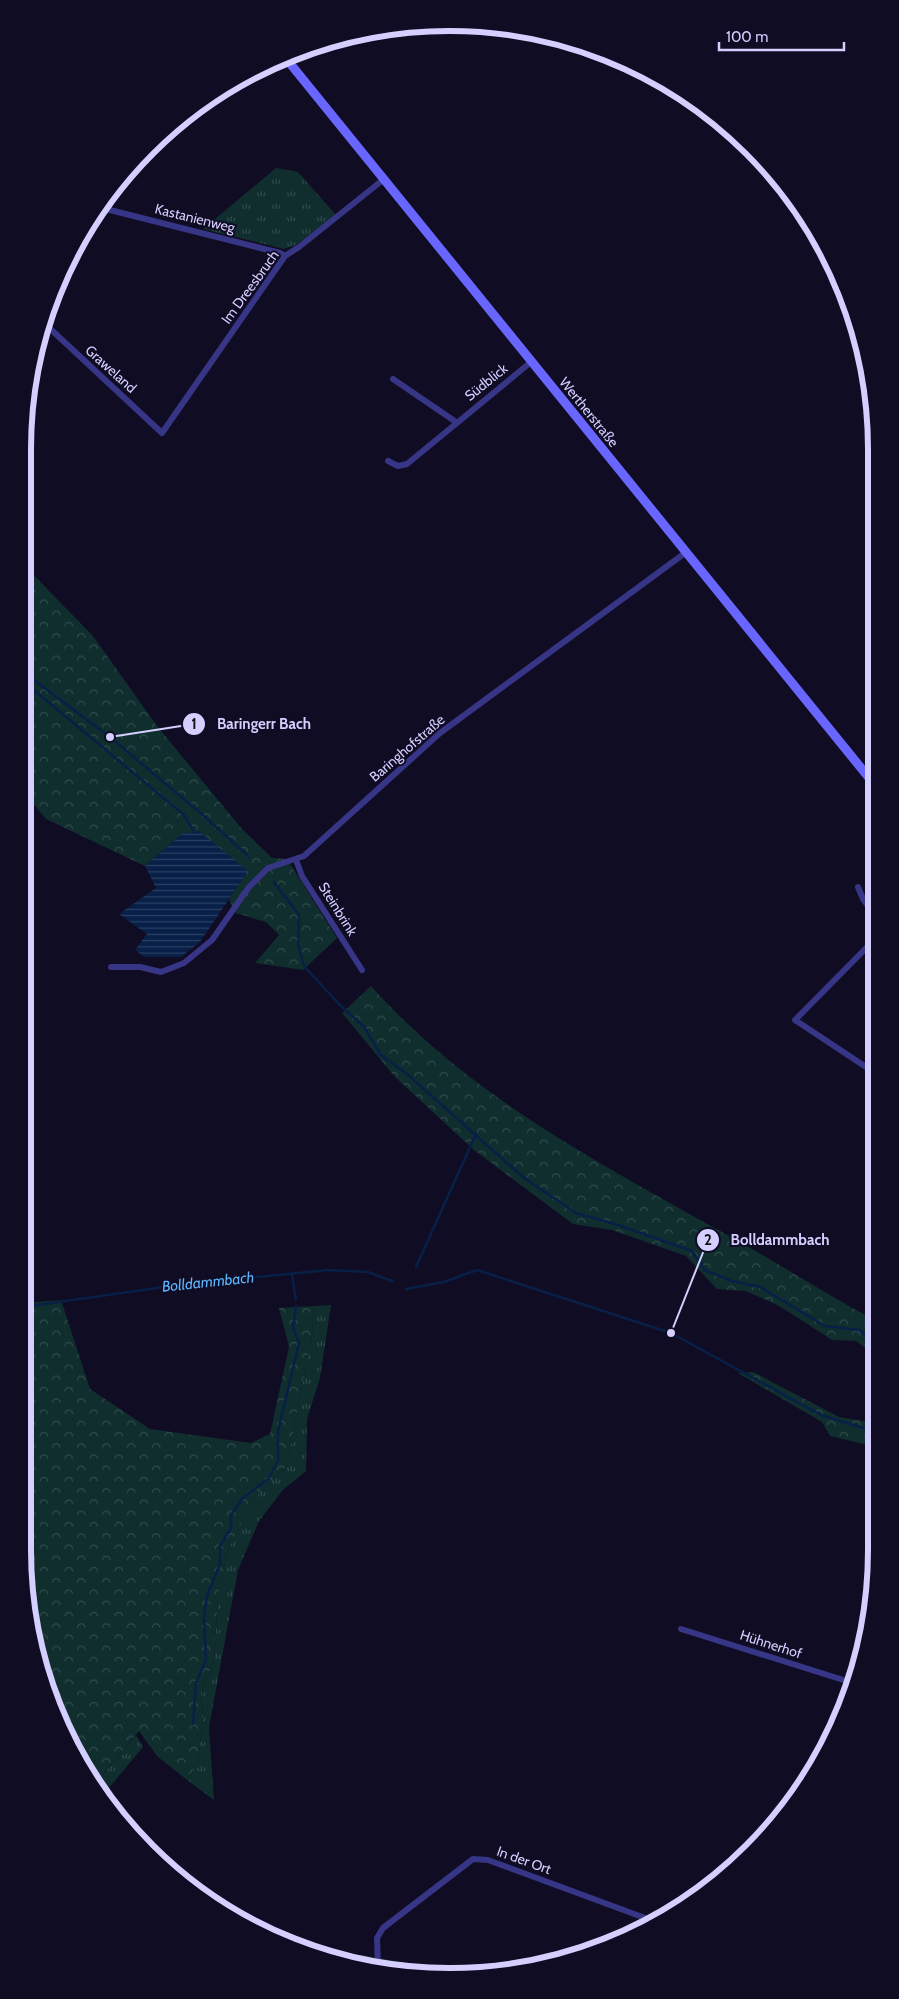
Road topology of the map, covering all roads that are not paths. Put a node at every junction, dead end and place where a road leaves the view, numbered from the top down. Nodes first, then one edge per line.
1 (290, 63) edge
2 (384, 179) junction
3 (107, 210) edge
4 (285, 256) junction
5 (49, 328) edge
6 (532, 362) junction
7 (393, 379) dead end
8 (456, 422) junction
9 (162, 433) joint
10 (388, 461) dead end
11 (685, 553) junction
12 (868, 777) edge
13 (296, 860) junction
14 (858, 887) dead end
15 (868, 906) edge
16 (868, 945) edge
17 (111, 967) dead end
18 (362, 970) dead end
19 (868, 1069) edge
20 (681, 1629) dead end
21 (847, 1681) edge
22 (647, 1918) edge
23 (378, 1961) edge

1 - 2 main road, Wertherstraße
2 - 4 street, Im Dreesbruch
2 - 6 main road, Wertherstraße
3 - 4 street, Kastanienweg
4 - 9 street, Im Dreesbruch
5 - 9 street, Graweland
6 - 8 street, Südblick
6 - 11 main road, Wertherstraße
7 - 8 street
8 - 10 street, Südblick
11 - 12 main road, Wertherstraße
11 - 13 street, Baringhofstraße
13 - 17 street, Baringhofstraße
13 - 18 street, Steinbrink
14 - 15 street
16 - 19 street
20 - 21 street, Hühnerhof
22 - 23 street, In der Ort

